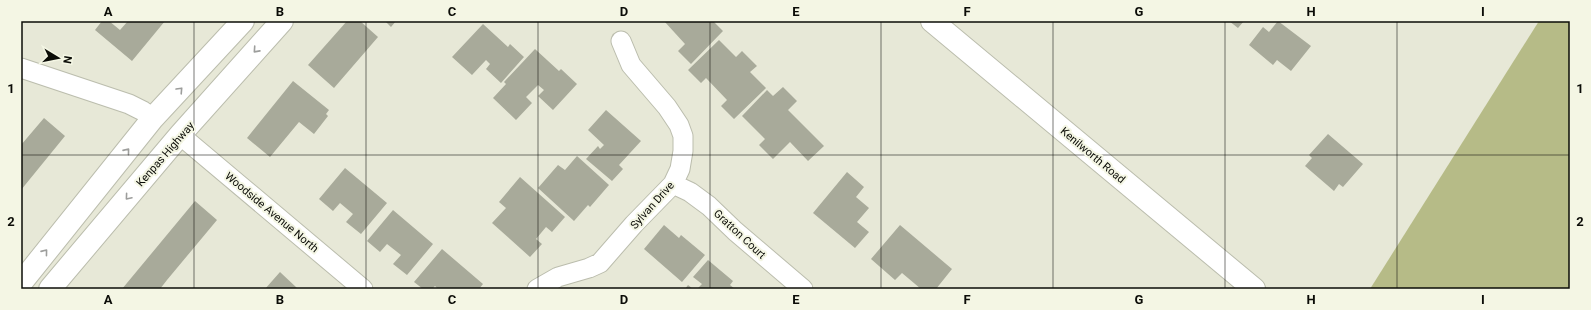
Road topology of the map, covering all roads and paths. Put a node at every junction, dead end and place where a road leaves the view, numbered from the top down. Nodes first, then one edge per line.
1 (243, 21) edge
2 (282, 21) edge
3 (932, 21) edge
4 (621, 41) dead end
5 (21, 68) edge
6 (153, 118) junction
7 (180, 135) junction
8 (673, 184) junction
9 (21, 283) edge
10 (50, 289) edge
11 (363, 289) edge
12 (537, 289) edge
13 (803, 289) edge
14 (1254, 289) edge

6 -> 1 main road
2 -> 7 main road, Kenpas Highway
3 - 14 main road, Kenilworth Road
4 - 8 street, Sylvan Drive
5 - 6 street
9 -> 6 main road
7 -> 10 main road, Kenpas Highway
7 - 11 street, Woodside Avenue North
8 - 12 street, Sylvan Drive
8 - 13 street, Gratton Court

